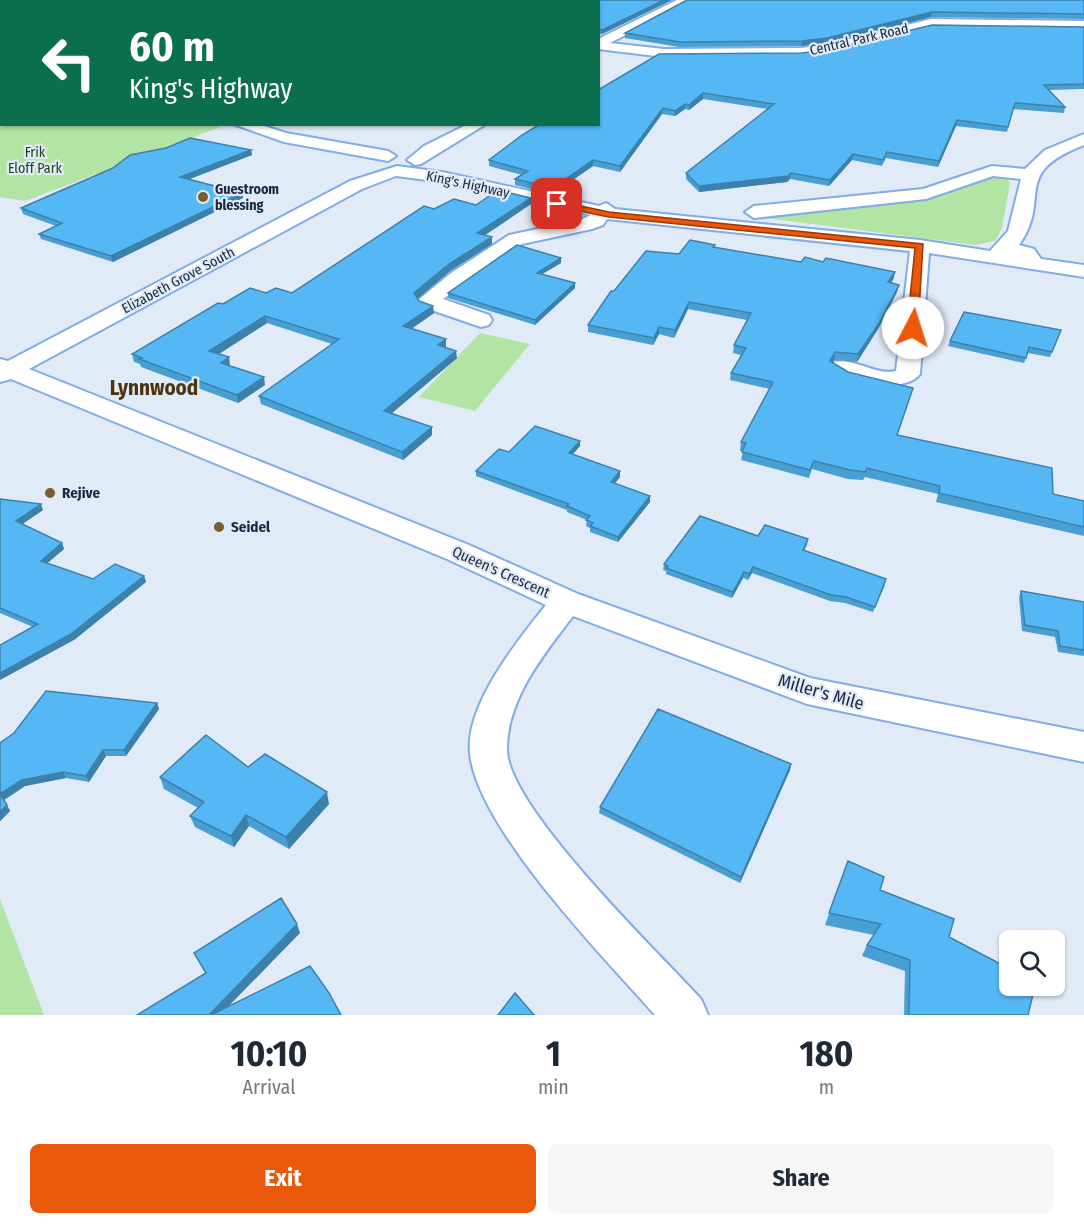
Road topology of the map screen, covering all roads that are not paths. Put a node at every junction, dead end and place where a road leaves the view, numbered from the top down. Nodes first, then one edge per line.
1 (686, 0) edge
2 (1084, 25) edge
3 (600, 43) edge
4 (600, 44) edge
5 (615, 47) junction
6 (600, 55) edge
7 (247, 126) edge
8 (445, 126) edge
9 (460, 126) edge
10 (476, 126) edge
11 (1084, 139) edge
12 (426, 145) junction
13 (416, 161) junction
14 (388, 165) junction
15 (1031, 175) junction
16 (604, 210) junction
17 (754, 212) dead end
18 (920, 246) junction
19 (1015, 255) junction
20 (1084, 270) edge
21 (481, 320) dead end
22 (842, 367) edge
23 (3, 370) edge
24 (567, 602) junction
25 (1084, 747) edge
26 (685, 1015) edge

1 - 3 street
2 - 5 street, Central Park Road
4 - 5 street, Central Park Road
5 - 6 street
7 - 14 street, King's Highway
8 - 12 street
9 - 12 street, Elizabeth Grove South
10 - 13 street
11 - 15 street
12 - 14 street, Elizabeth Grove South
13 - 14 street, King's Highway
13 - 16 street, King's Highway
14 - 16 street, King's Highway
14 - 23 street, Elizabeth Grove South
15 - 17 street
15 - 19 street
16 - 18 street, King's Highway
16 - 19 street, King's Highway
16 - 21 street
18 - 19 street, King's Highway
18 - 22 street
19 - 20 street
23 - 24 street, Queen's Crescent
24 - 25 street, Miller's Mile
24 - 26 street, Queen's Crescent

